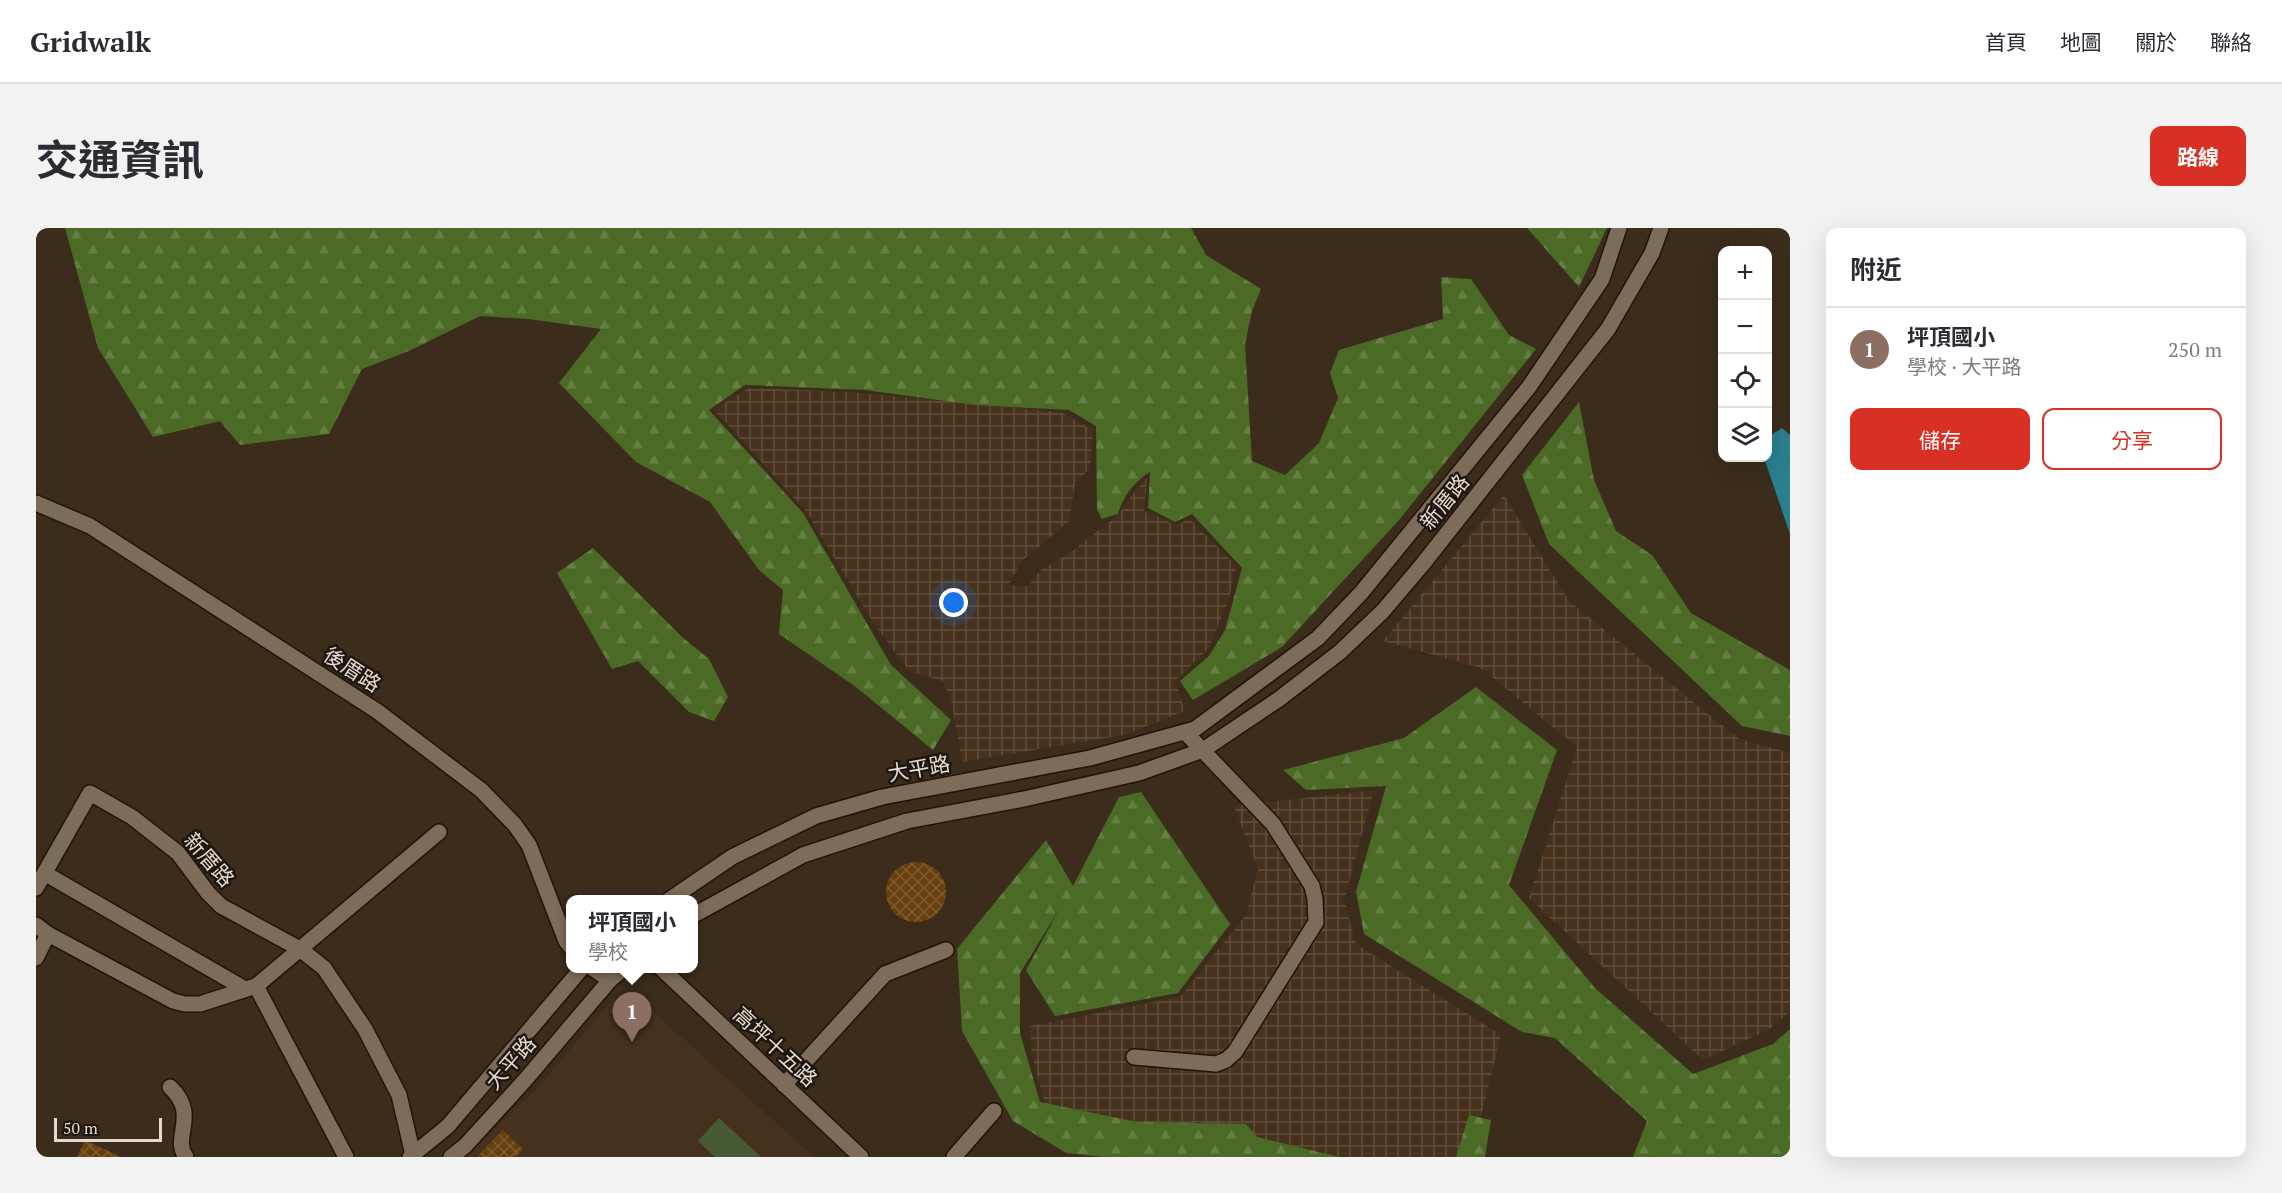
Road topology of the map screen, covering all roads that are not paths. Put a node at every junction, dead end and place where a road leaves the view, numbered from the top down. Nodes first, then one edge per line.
1 (1619, 228) edge
2 (1661, 228) edge
3 (36, 504) edge
4 (1190, 730) junction
5 (1203, 750) junction
6 (439, 832) dead end
7 (46, 873) junction
8 (36, 888) edge
9 (676, 895) edge
10 (698, 912) edge
11 (42, 930) edge
12 (566, 941) edge
13 (300, 949) junction
14 (946, 950) dead end
15 (36, 958) edge
16 (579, 973) edge
17 (598, 973) edge
18 (619, 973) edge
19 (665, 973) edge
20 (609, 980) junction
21 (250, 988) junction
22 (1134, 1057) dead end
23 (784, 1085) junction
24 (170, 1087) dead end
25 (994, 1111) dead end
26 (412, 1156) edge
27 (186, 1157) edge
28 (346, 1157) edge
29 (451, 1157) edge
30 (861, 1157) edge
31 (954, 1157) edge

1 - 4 street, 新厝路
2 - 5 street, 新厝路
3 - 12 street, 後厝路
4 - 5 street
4 - 9 street, 大平路
5 - 10 street
5 - 22 street
6 - 13 street
7 - 8 street
7 - 13 street, 新厝路
7 - 21 street
11 - 15 street
11 - 21 street
13 - 21 street
13 - 26 street, 新厝路
14 - 23 street
16 - 26 street, 大平路
17 - 20 street
18 - 20 street, 大平路
19 - 23 street, 高坪十五路
20 - 29 street, 大平路
21 - 28 street
23 - 30 street, 高坪十五路
24 - 27 street
25 - 31 street

